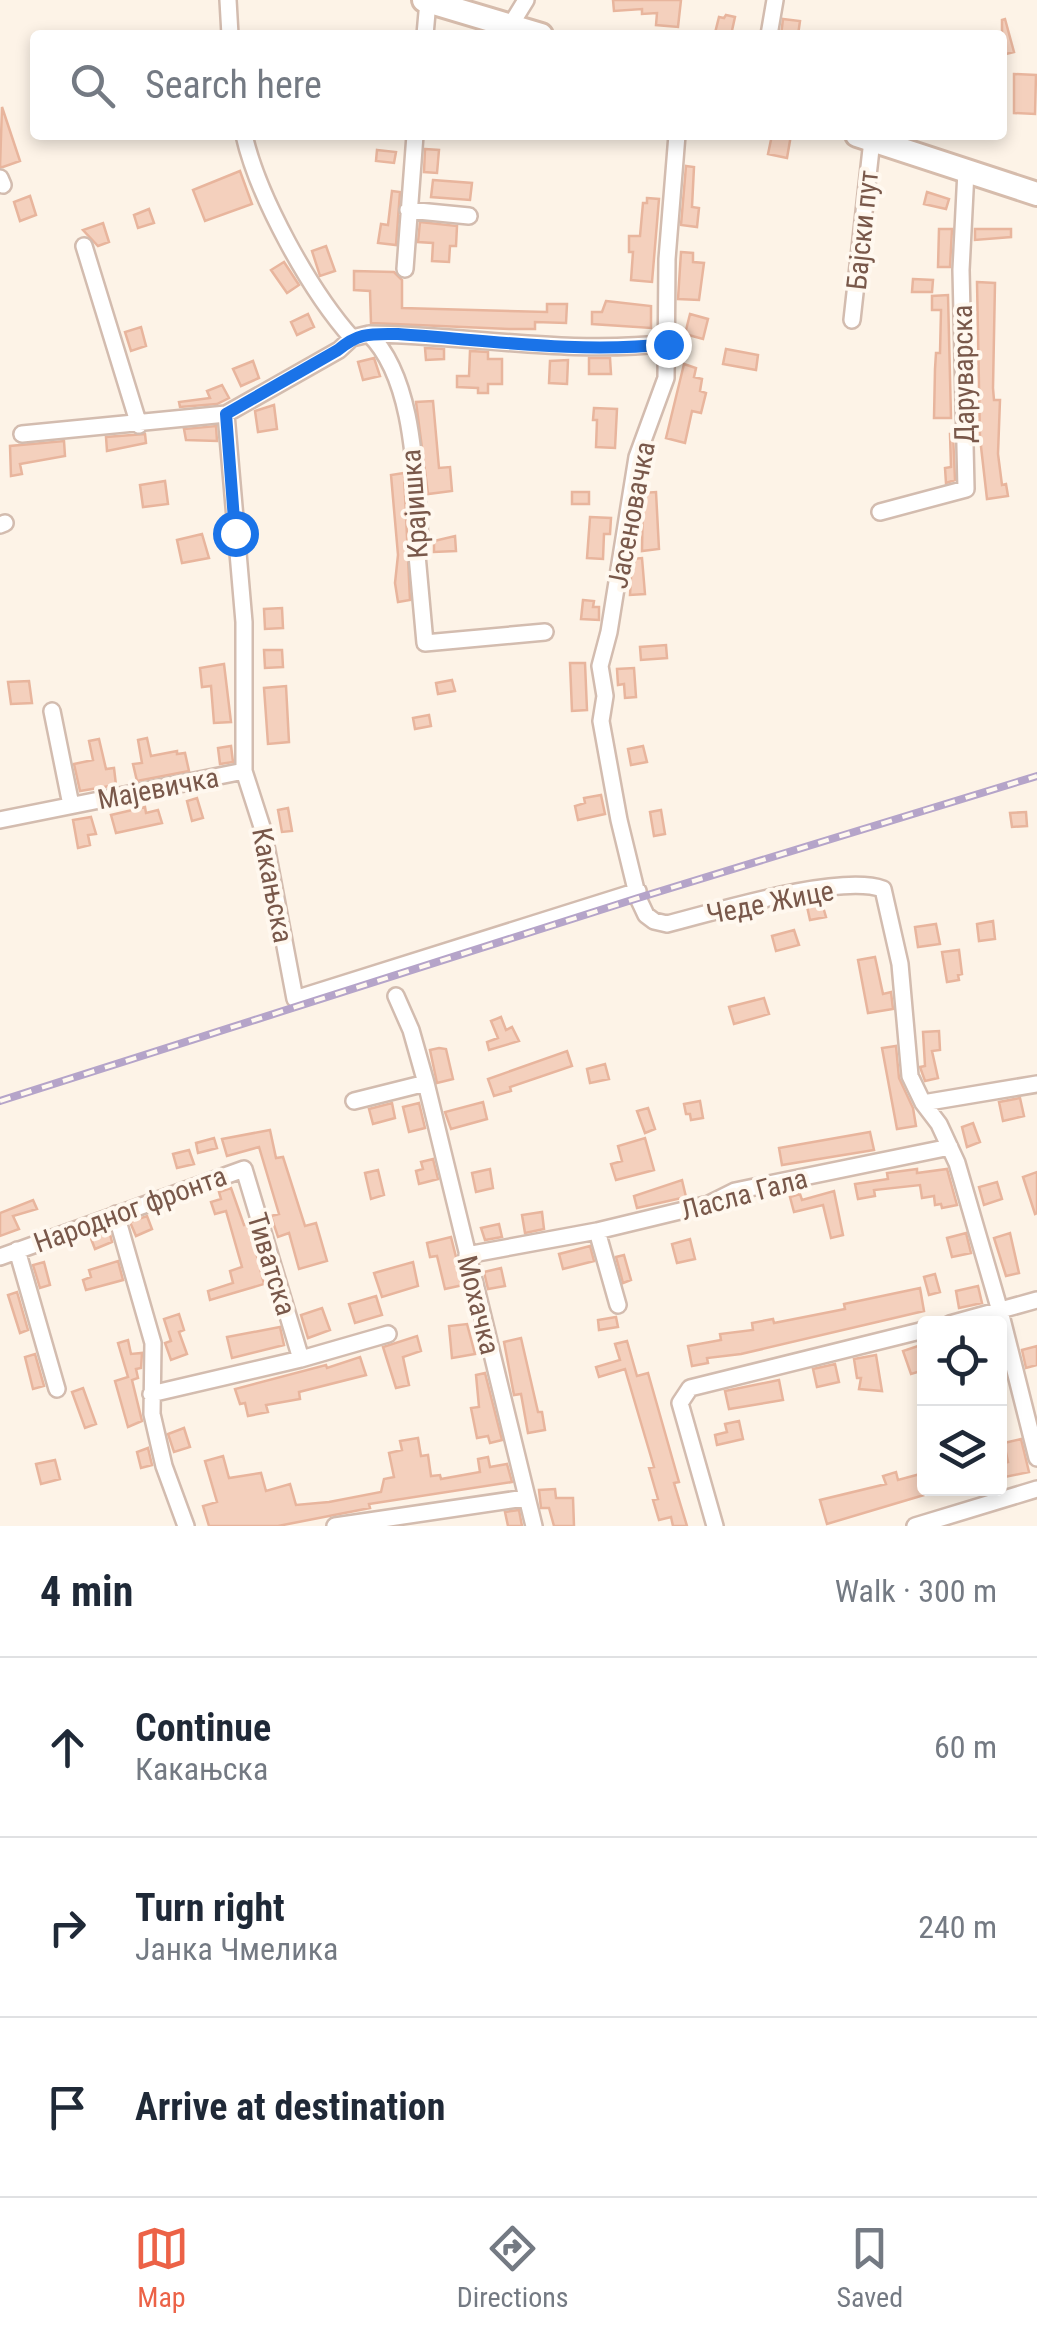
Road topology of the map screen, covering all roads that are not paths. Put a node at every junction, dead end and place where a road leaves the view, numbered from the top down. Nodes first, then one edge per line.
1 (228, 0) edge
2 (776, 0) edge
3 (426, 1) edge
4 (526, 2) edge
5 (230, 30) edge
6 (425, 30) edge
7 (524, 30) edge
8 (527, 30) edge
9 (770, 30) edge
10 (246, 140) edge
11 (415, 140) edge
12 (677, 140) edge
13 (864, 140) edge
14 (870, 140) edge
15 (966, 171) junction
16 (1037, 194) edge
17 (408, 210) junction
18 (469, 216) dead end
19 (84, 246) dead end
20 (405, 269) dead end
21 (852, 320) dead end
22 (369, 334) junction
23 (352, 338) junction
24 (668, 344) junction
25 (226, 414) junction
26 (138, 425) junction
27 (22, 434) dead end
28 (880, 512) dead end
29 (545, 632) dead end
30 (52, 712) dead end
31 (244, 771) junction
32 (71, 805) junction
33 (0, 820) edge
34 (638, 891) junction
35 (396, 996) dead end
36 (426, 1083) junction
37 (1037, 1084) edge
38 (354, 1101) dead end
39 (923, 1104) junction
40 (950, 1147) junction
41 (244, 1169) joint
42 (116, 1214) junction
43 (597, 1231) junction
44 (17, 1250) junction
45 (466, 1255) junction
46 (0, 1258) edge
47 (1037, 1300) edge
48 (618, 1305) dead end
49 (1000, 1311) junction
50 (981, 1316) edge
51 (917, 1332) edge
52 (388, 1334) dead end
53 (302, 1360) junction
54 (56, 1390) dead end
55 (150, 1394) junction
56 (1037, 1458) edge
57 (1037, 1489) edge
58 (524, 1498) junction
59 (186, 1526) edge
60 (335, 1526) edge
61 (534, 1526) edge
62 (715, 1526) edge
63 (915, 1526) edge

1 - 5 street
2 - 9 street
3 - 6 street
3 - 7 street
4 - 8 street
10 - 23 street
11 - 17 street
12 - 24 street, Јасеновачка
13 - 21 street, Бајски пут
14 - 15 street, Бајски пут
15 - 16 street, Бајски пут
15 - 28 street, Даруварска
17 - 18 street
17 - 20 street
19 - 26 street
22 - 23 street
22 - 24 street
22 - 29 street, Крајишка
23 - 25 street
24 - 34 street, Јасеновачка
25 - 26 street
25 - 31 street, Какањска
26 - 27 street
30 - 32 street, Мајевичка
31 - 32 street, Мајевичка
31 - 34 street, Какањска
32 - 33 street, Мајевичка
34 - 39 street, Чеде Жице
35 - 36 street, Мохачка
36 - 38 street
36 - 45 street, Мохачка
37 - 39 street
39 - 40 street, Чеде Жице
40 - 43 street, Ласла Гала
40 - 49 street, Чеде Жице
41 - 42 street, Народног фронта
41 - 53 street, Тиватска
42 - 44 street, Народног фронта
42 - 55 street
43 - 45 street, Ласла Гала
43 - 48 street
44 - 46 street, Народног фронта
44 - 54 street, Народног фронта
45 - 58 street, Мохачка
47 - 49 street
49 - 50 street
49 - 56 street, Чеде Жице
51 - 62 street
52 - 53 street
53 - 55 street
55 - 59 street
57 - 63 street
58 - 60 street
58 - 61 street, Мохачка

